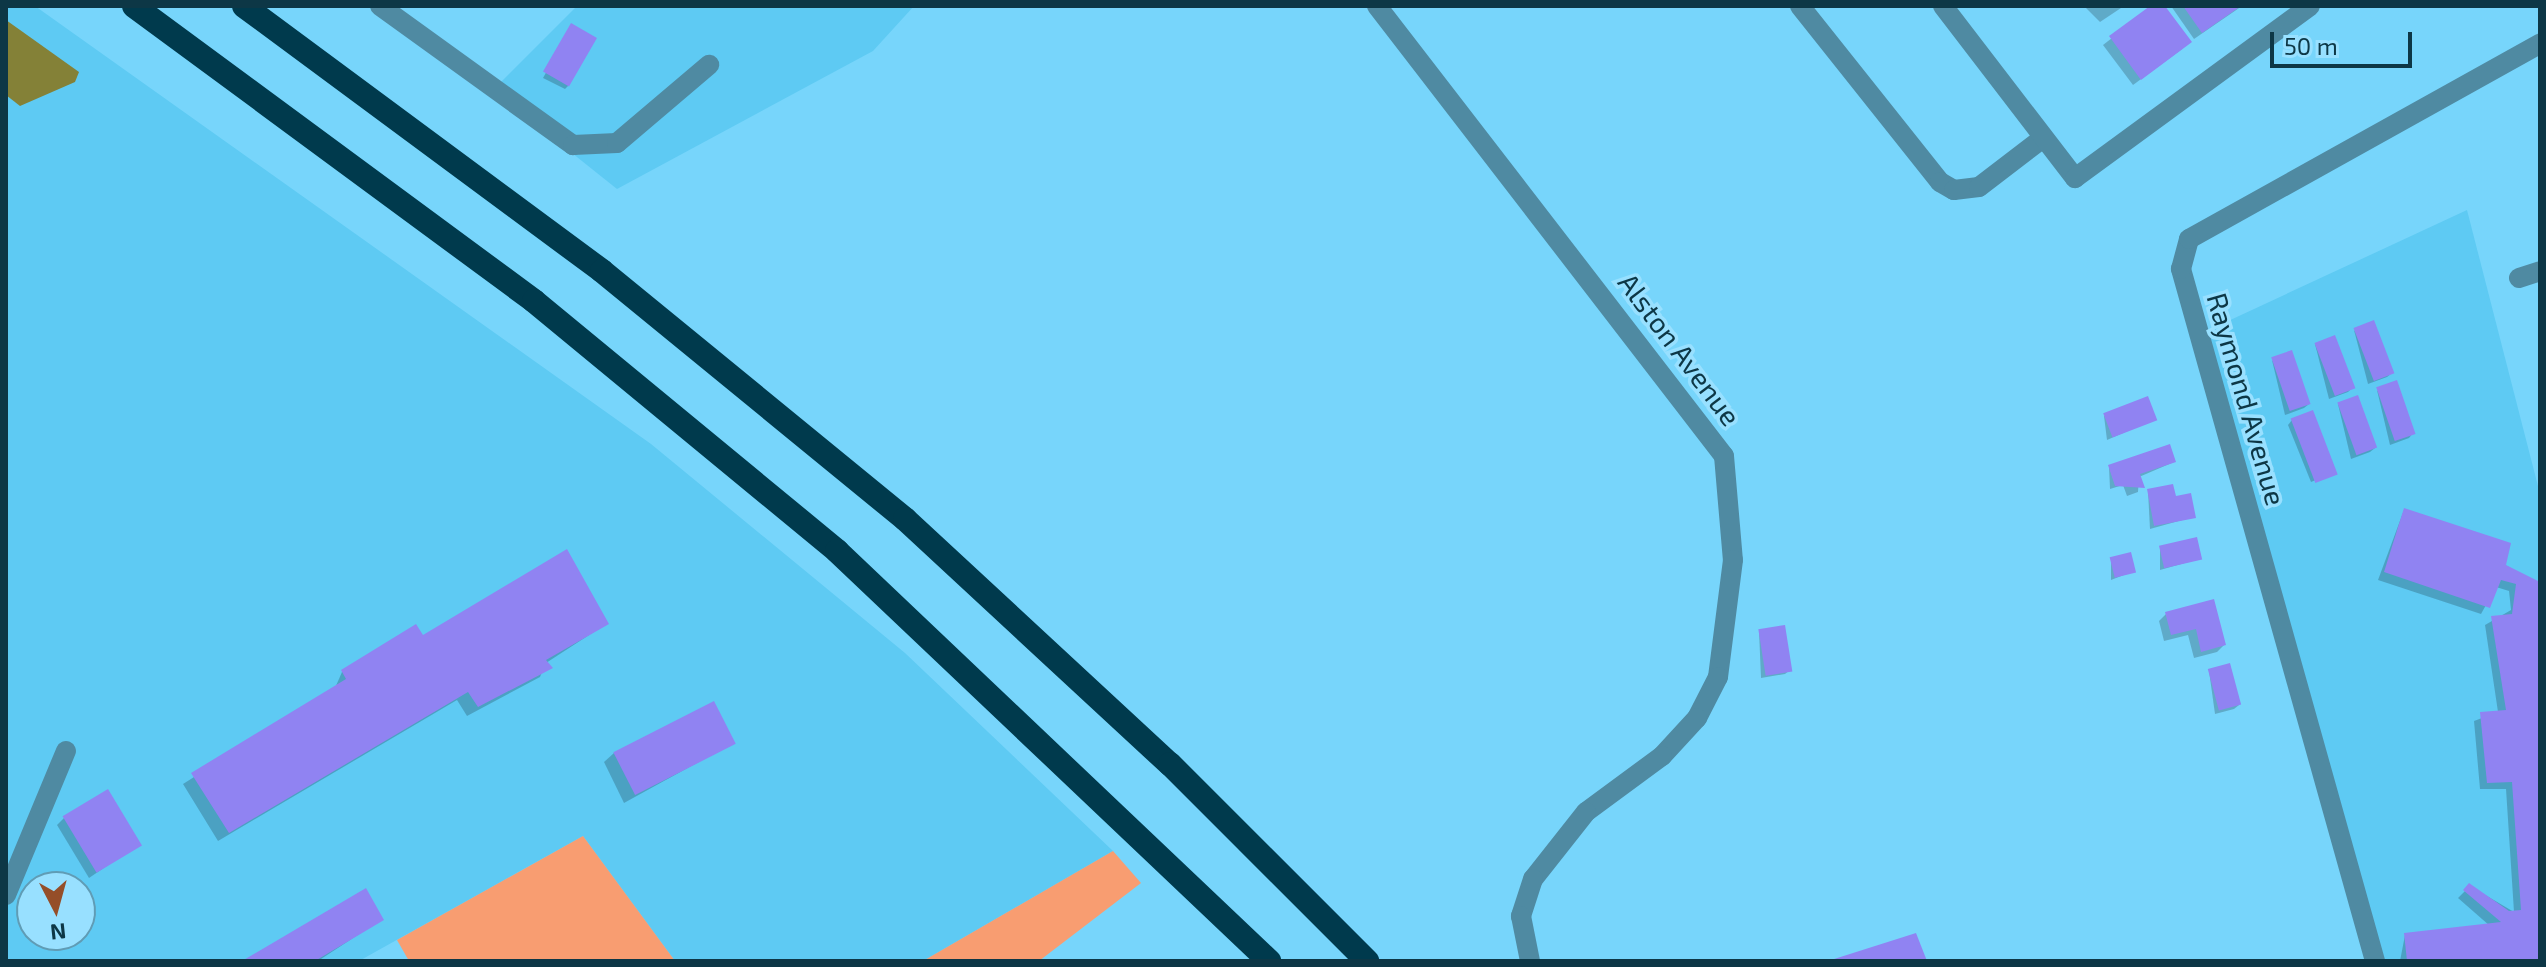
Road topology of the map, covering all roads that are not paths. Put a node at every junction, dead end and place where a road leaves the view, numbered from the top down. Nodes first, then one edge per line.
1 (134, 6) edge
2 (244, 6) edge
3 (380, 6) edge
4 (1377, 6) edge
5 (1800, 6) edge
6 (1943, 6) edge
7 (2310, 6) edge
8 (2540, 44) edge
9 (709, 65) dead end
10 (2043, 138) junction
11 (2540, 271) edge
12 (2519, 278) dead end
13 (66, 751) dead end
14 (6, 895) edge
15 (1269, 961) edge
16 (1367, 961) edge
17 (1530, 961) edge
18 (2375, 961) edge

1 - 15 highway
2 - 16 highway
3 - 9 street
4 - 17 street, Alston Avenue
5 - 10 street
6 - 10 street
7 - 10 street
8 - 18 street, Raymond Avenue
11 - 12 street
13 - 14 street

